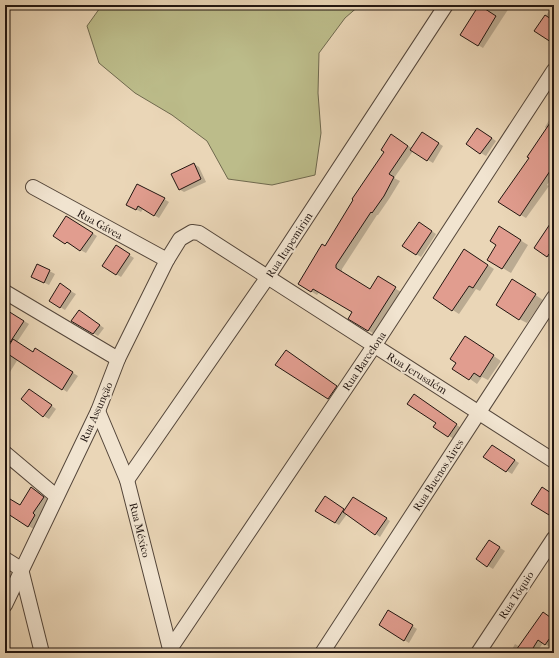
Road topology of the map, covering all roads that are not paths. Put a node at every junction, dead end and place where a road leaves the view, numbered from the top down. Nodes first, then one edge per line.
1 (446, 5) edge
2 (554, 70) edge
3 (33, 187) dead end
4 (199, 233) joint
5 (167, 260) junction
6 (267, 278) junction
7 (5, 292) edge
8 (554, 297) edge
9 (374, 346) junction
10 (118, 359) junction
11 (98, 411) junction
12 (480, 412) junction
13 (5, 453) edge
14 (554, 461) edge
15 (127, 480) junction
16 (56, 496) junction
17 (554, 538) edge
18 (5, 559) edge
19 (21, 569) junction
20 (5, 605) edge
21 (171, 651) edge
22 (42, 653) edge
23 (322, 653) edge
24 (478, 653) edge

1 - 6 street, Rua Itapemirim
2 - 9 street, Rua Barcelona
3 - 5 street, Rua Gávea
4 - 5 street, Rua Assunção
4 - 6 street, Rua Jerusalém
5 - 10 street, Rua Assunção
6 - 9 street, Rua Jerusalém
6 - 15 street, Rua Itapemirim
7 - 10 street
8 - 12 street, Rua Buenos Aires
9 - 12 street, Rua Jerusalém
9 - 21 street, Rua Barcelona
10 - 11 street, Rua Assunção
11 - 15 street, Rua México
11 - 16 street, Rua Assunção
12 - 14 street, Rua Jerusalém
12 - 23 street, Rua Buenos Aires
13 - 16 street
15 - 21 street, Rua México
16 - 19 street, Rua Assunção
17 - 24 street, Rua Tóquio
18 - 19 street
19 - 20 street, Rua Assunção
19 - 22 street

